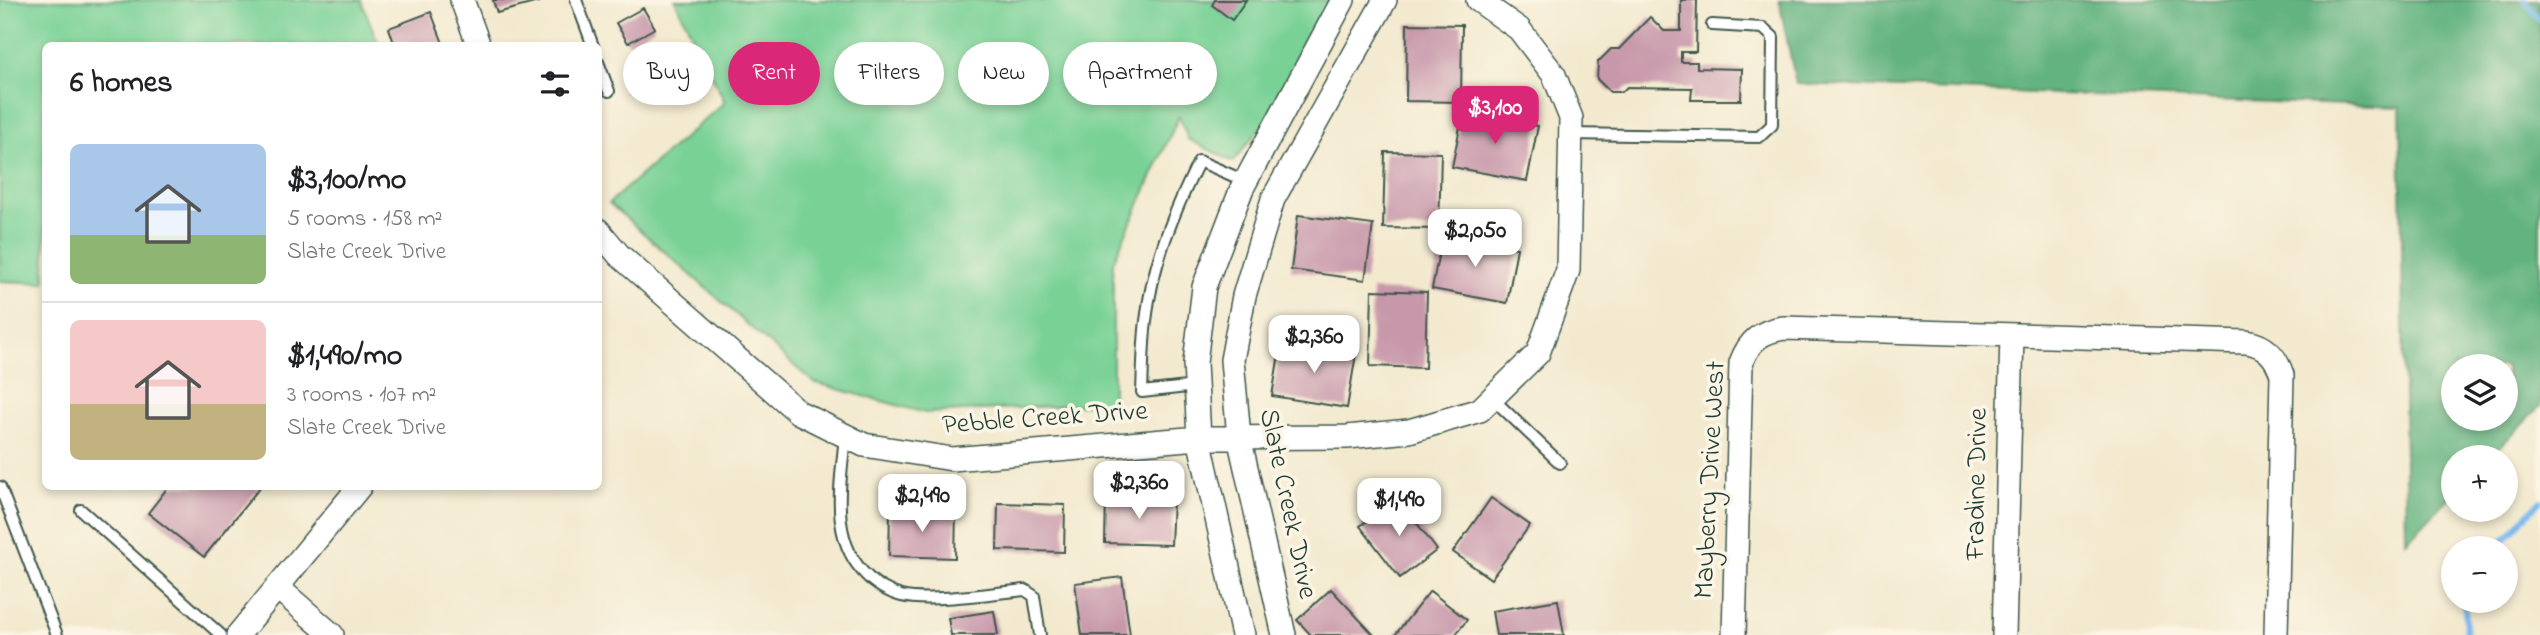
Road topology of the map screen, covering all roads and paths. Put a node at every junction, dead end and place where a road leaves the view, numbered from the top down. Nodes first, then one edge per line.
1 (462, 0) edge
2 (576, 0) edge
3 (1343, 0) edge
4 (1385, 0) edge
5 (1478, 0) edge
6 (1712, 25) dead end
7 (478, 42) edge
8 (592, 42) edge
9 (602, 73) edge
10 (609, 91) dead end
11 (1570, 134) junction
12 (1245, 181) junction
13 (602, 235) edge
14 (2012, 335) junction
15 (1196, 386) junction
16 (1492, 398) junction
17 (845, 435) junction
18 (1239, 437) junction
19 (1199, 438) junction
20 (1560, 463) dead end
21 (0, 487) edge
22 (357, 490) edge
23 (81, 510) dead end
24 (277, 587) junction
25 (57, 635) edge
26 (221, 635) edge
27 (238, 635) edge
28 (332, 635) edge
29 (1040, 635) edge
30 (1243, 635) edge
31 (1284, 635) edge
32 (1734, 635) edge
33 (2004, 635) edge
34 (2276, 635) edge

1 - 7 street
2 - 8 lane
3 - 12 street
4 - 18 street, Slate Creek Drive
5 - 11 street, Pebble Creek Drive
6 - 11 lane
9 - 10 lane
11 - 16 street, Pebble Creek Drive
12 - 15 street
12 - 15 lane
13 - 17 street, Pebble Creek Drive
14 - 32 street, Mayberry Drive West
14 - 33 street, Fradine Drive
14 - 34 street, Mayberry Drive West
15 - 19 street
16 - 18 street, Pebble Creek Drive
16 - 20 lane
17 - 19 street, Pebble Creek Drive
17 - 29 lane
18 - 19 street, Pebble Creek Drive
18 - 31 street, Slate Creek Drive
19 - 30 street
21 - 25 lane
22 - 24 street
23 - 26 lane
24 - 27 street
24 - 28 street

